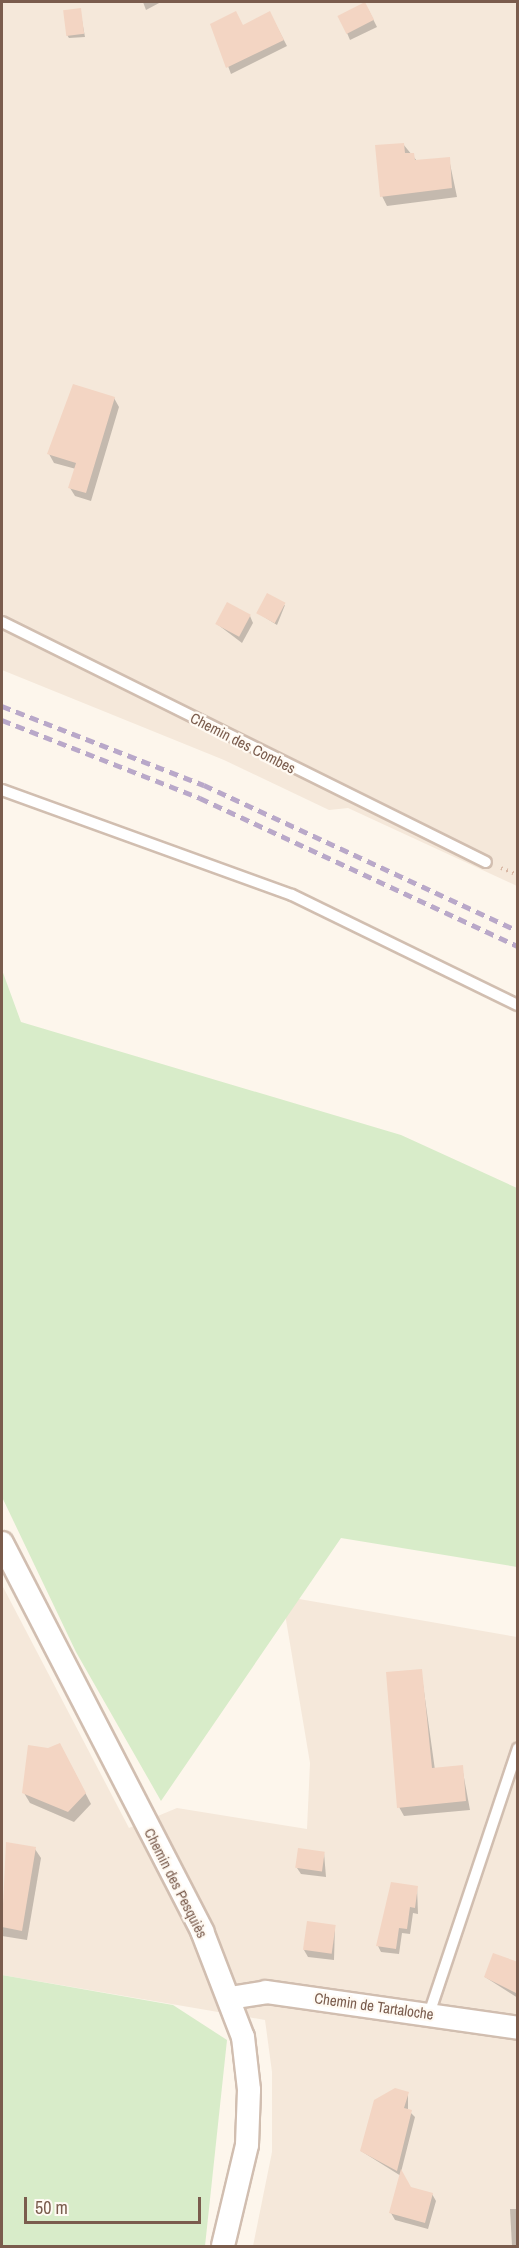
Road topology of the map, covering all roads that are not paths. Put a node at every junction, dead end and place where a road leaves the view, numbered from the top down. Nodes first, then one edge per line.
1 (2, 622) edge
2 (2, 790) edge
3 (486, 862) dead end
4 (518, 1005) edge
5 (2, 1543) edge
6 (518, 1748) edge
7 (230, 1998) junction
8 (429, 2014) junction
9 (518, 2028) edge
10 (223, 2247) edge

1 - 3 lane, Chemin des Combes
2 - 4 lane
5 - 7 street, Chemin des Pesquiès
6 - 8 lane
7 - 8 street, Chemin de Tartaloche
7 - 10 street, Chemin des Pesquiès
8 - 9 street, Chemin de Tartaloche

